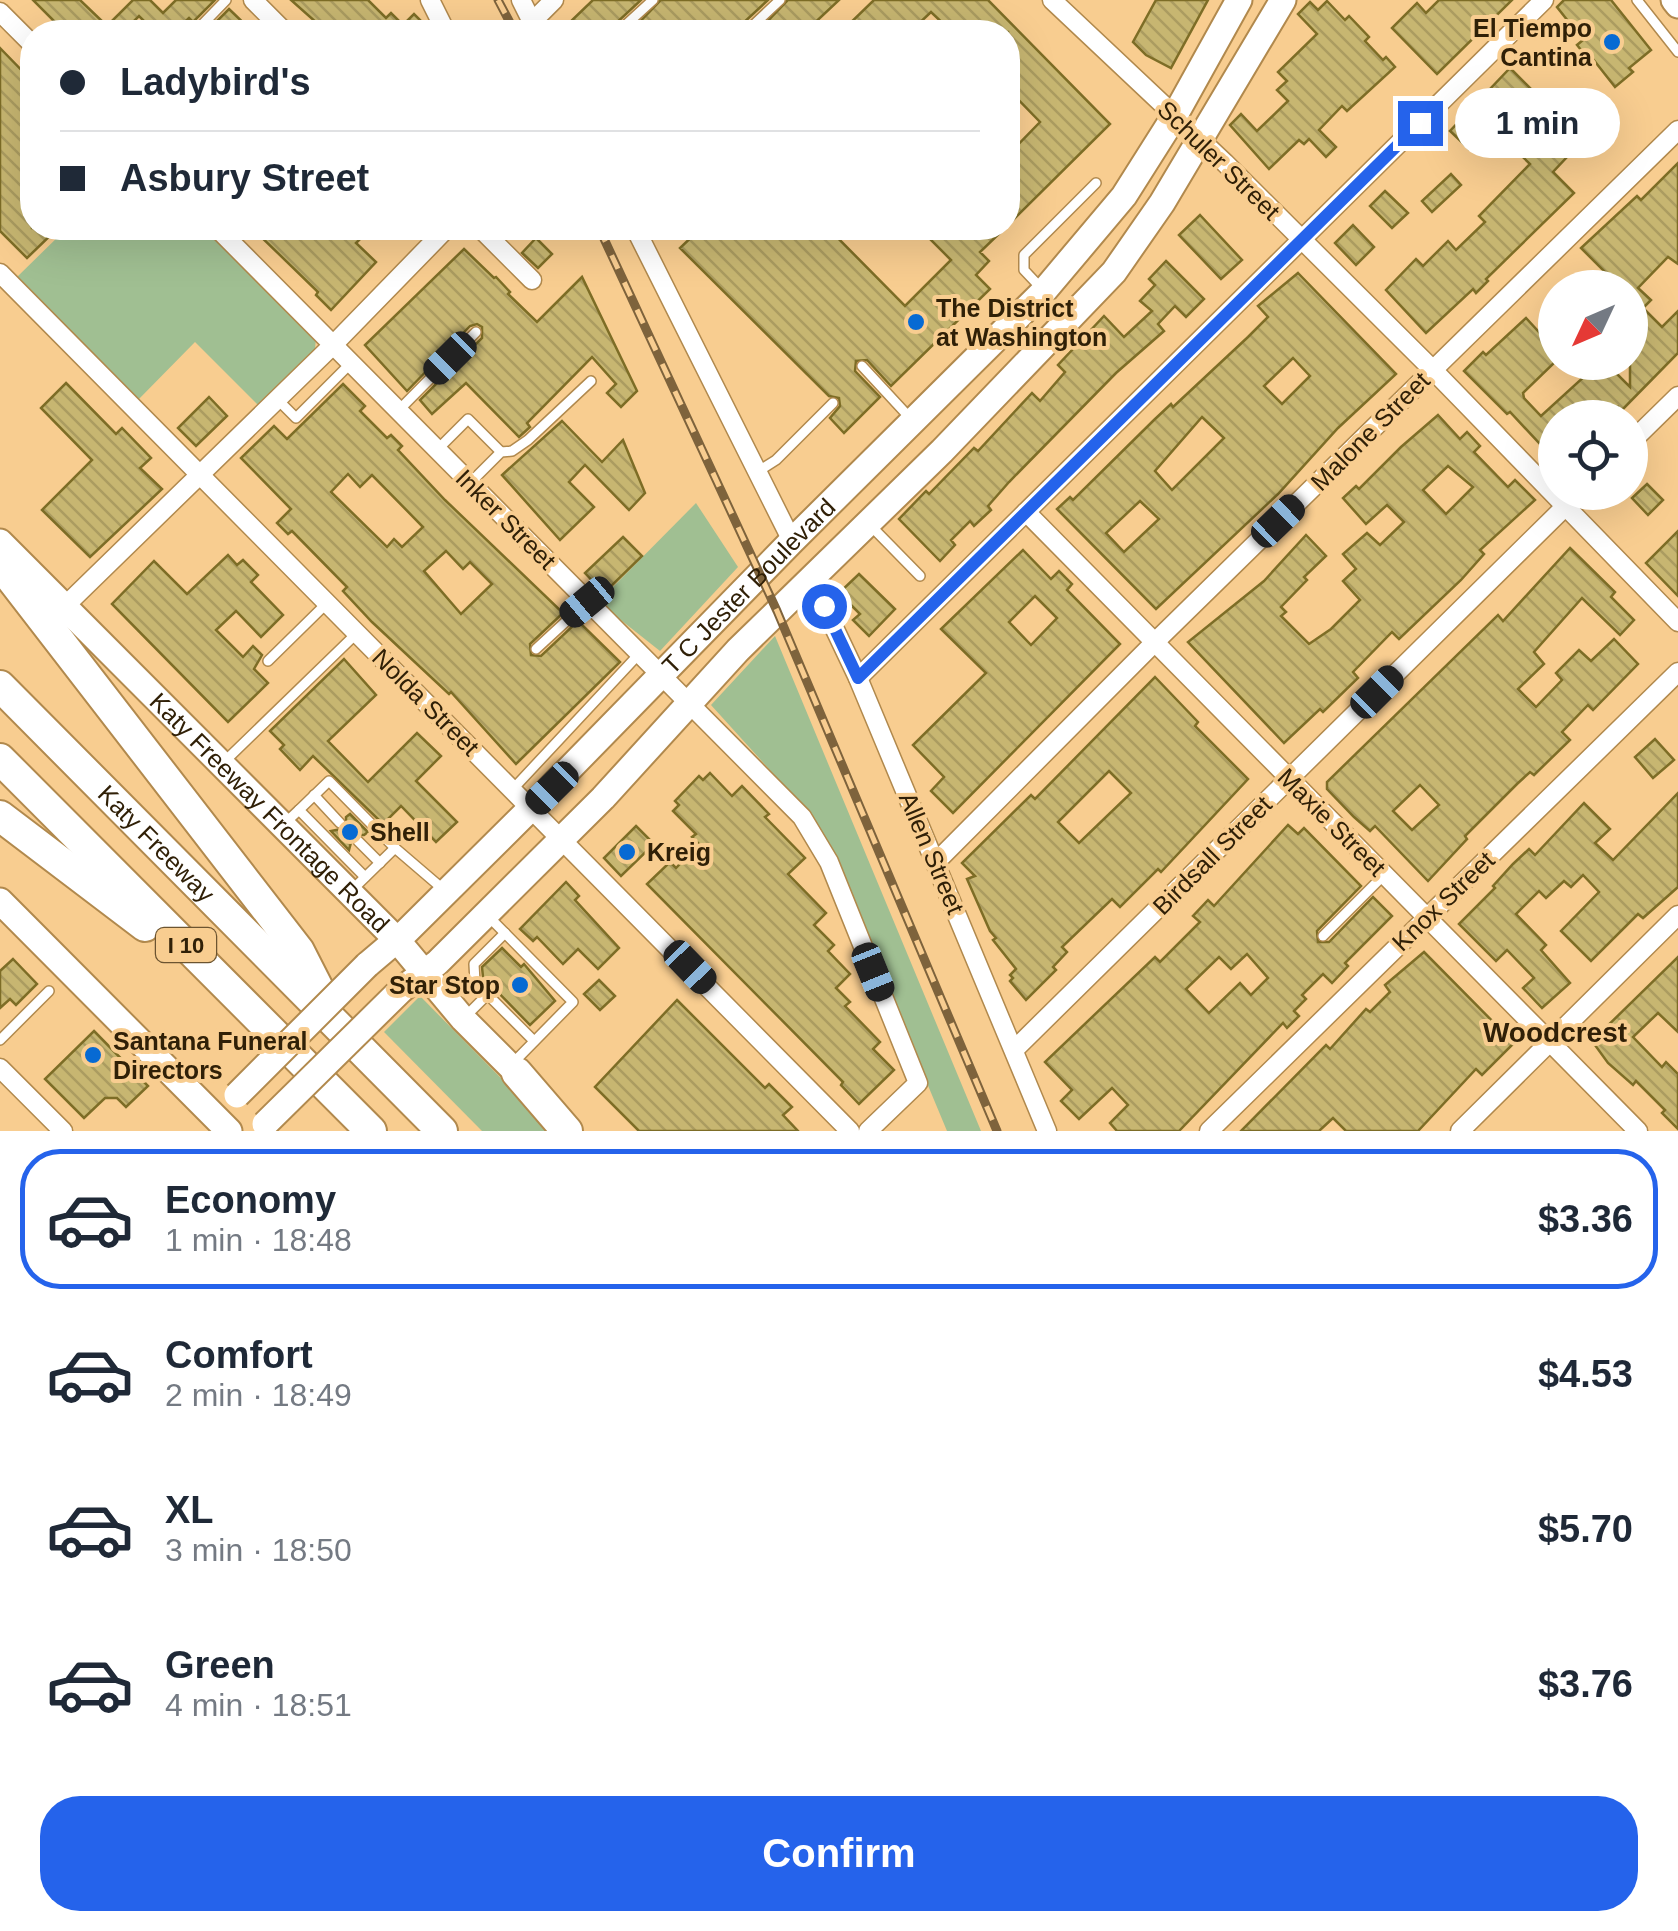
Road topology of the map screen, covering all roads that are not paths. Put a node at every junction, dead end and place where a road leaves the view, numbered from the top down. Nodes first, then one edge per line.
1 (226, 0) edge
2 (253, 0) edge
3 (653, 0) edge
4 (780, 0) edge
5 (1052, 0) edge
6 (1239, 0) edge
7 (1283, 0) edge
8 (1544, 0) edge
9 (1637, 0) edge
10 (0, 12) edge
11 (207, 20) edge
12 (273, 20) edge
13 (631, 20) edge
14 (759, 20) edge
15 (20, 32) edge
16 (1678, 52) edge
17 (1174, 116) junction
18 (1678, 130) edge
19 (1200, 141) junction
20 (1096, 183) dead end
21 (229, 240) edge
22 (435, 240) edge
23 (492, 240) edge
24 (641, 240) edge
25 (1302, 240) junction
26 (0, 273) edge
27 (532, 280) dead end
28 (1044, 291) junction
29 (1071, 318) junction
30 (476, 332) dead end
31 (334, 344) junction
32 (352, 362) junction
33 (862, 366) dead end
34 (1432, 370) junction
35 (591, 381) dead end
36 (1678, 396) edge
37 (277, 399) junction
38 (832, 403) dead end
39 (399, 410) junction
40 (912, 421) junction
41 (1648, 425) edge
42 (438, 450) junction
43 (942, 451) junction
44 (500, 452) junction
45 (757, 472) junction
46 (199, 475) junction
47 (1538, 479) edge
48 (470, 483) junction
49 (1562, 510) edge
50 (1568, 510) edge
51 (1026, 512) junction
52 (868, 523) junction
53 (792, 541) junction
54 (0, 542) edge
55 (0, 564) edge
56 (920, 576) dead end
57 (811, 579) junction
58 (587, 602) junction
59 (327, 603) junction
60 (65, 606) junction
61 (1678, 622) edge
62 (357, 633) junction
63 (1155, 642) junction
64 (536, 649) dead end
65 (639, 654) junction
66 (268, 661) dead end
67 (1678, 672) edge
68 (661, 675) junction
69 (858, 678) junction
70 (0, 686) edge
71 (690, 703) junction
72 (0, 759) edge
73 (221, 765) junction
74 (1289, 779) junction
75 (513, 789) junction
76 (314, 796) junction
77 (532, 808) junction
78 (0, 816) edge
79 (290, 818) junction
80 (340, 823) dead end
81 (562, 838) junction
82 (358, 841) dead end
83 (395, 848) junction
84 (936, 862) junction
85 (380, 863) junction
86 (1385, 874) junction
87 (358, 885) junction
88 (446, 892) junction
89 (0, 901) edge
90 (485, 913) junction
91 (1678, 915) edge
92 (1427, 916) junction
93 (505, 933) junction
94 (1323, 936) dead end
95 (397, 940) junction
96 (426, 972) junction
97 (49, 991) dead end
98 (488, 994) junction
99 (238, 997) junction
100 (464, 1019) junction
101 (339, 1029) junction
102 (0, 1040) edge
103 (534, 1041) junction
104 (1550, 1042) junction
105 (1015, 1049) junction
106 (0, 1068) edge
107 (514, 1070) junction
108 (218, 1127) edge
109 (262, 1127) edge
110 (63, 1131) edge
111 (370, 1131) edge
112 (442, 1131) edge
113 (567, 1131) edge
114 (578, 1131) edge
115 (850, 1131) edge
116 (868, 1131) edge
117 (1047, 1131) edge
118 (1209, 1131) edge
119 (1460, 1131) edge
120 (1638, 1131) edge

1 - 11 lane
2 - 12 street
3 - 13 lane
4 - 14 lane
5 - 17 street, Schuler Street
6 - 17 main road, T C Jester Boulevard
7 - 19 main road, T C Jester Boulevard
8 - 25 street
9 - 16 lane
10 - 15 street
17 - 19 street, Schuler Street
17 - 28 main road, T C Jester Boulevard
18 - 34 street, Malone Street
19 - 25 street, Schuler Street
19 - 29 main road, T C Jester Boulevard
20 - 28 lane
21 - 31 street, Inker Street
22 - 31 street
23 - 27 street
24 - 45 street
25 - 34 street, Schuler Street
25 - 51 street
26 - 46 street, Nolda Street
28 - 29 main road
28 - 40 main road, T C Jester Boulevard
29 - 43 main road, T C Jester Boulevard
30 - 39 lane
31 - 32 street, Inker Street
31 - 37 street
32 - 37 lane
32 - 39 street, Inker Street
33 - 40 lane
34 - 47 street, Schuler Street
34 - 63 street, Malone Street
35 - 44 lane
36 - 41 street
37 - 46 street
38 - 45 lane
39 - 42 street, Inker Street
40 - 43 main road
40 - 53 main road, T C Jester Boulevard
42 - 44 lane
42 - 48 street, Inker Street
43 - 52 main road, T C Jester Boulevard
44 - 48 lane
45 - 53 street
46 - 59 street, Nolda Street
46 - 60 street
48 - 58 street, Inker Street
49 - 74 street, Birdsall Street
50 - 61 street, Schuler Street
51 - 63 street, Maxie Street
51 - 69 street
52 - 56 lane
52 - 57 main road, T C Jester Boulevard
53 - 68 main road, T C Jester Boulevard
54 - 60 main road, Katy Freeway Frontage Road
55 - 101 highway
57 - 69 street, Allen Street
57 - 71 main road, T C Jester Boulevard
58 - 64 lane
58 - 65 street, Inker Street
59 - 62 street, Nolda Street
59 - 66 lane
60 - 73 main road, Katy Freeway Frontage Road
62 - 73 lane
62 - 75 street, Nolda Street
63 - 74 street, Maxie Street
63 - 84 street, Malone Street
65 - 68 street, Inker Street
65 - 75 lane
67 - 92 street, Knox Street
68 - 71 street, Inker Street
68 - 77 main road, T C Jester Boulevard
69 - 84 street, Allen Street
70 - 101 highway, Katy Freeway / I 10
71 - 81 main road, T C Jester Boulevard
71 - 116 street, Inker Street
72 - 99 highway, Katy Freeway / I 10
73 - 79 main road, Katy Freeway Frontage Road
74 - 86 street, Maxie Street
74 - 105 street, Birdsall Street
75 - 77 street, Nolda Street
76 - 79 lane
76 - 80 lane
76 - 83 lane
77 - 81 street, Nolda Street
77 - 88 main road, T C Jester Boulevard
78 - 99 highway
79 - 87 main road, Katy Freeway Frontage Road
81 - 90 main road, T C Jester Boulevard
81 - 115 street, Nolda Street
82 - 85 lane
83 - 85 lane
83 - 88 lane
84 - 105 street, Allen Street
85 - 87 lane
86 - 92 street, Maxie Street
86 - 94 lane
87 - 95 main road, Katy Freeway Frontage Road
88 - 95 main road, T C Jester Boulevard
89 - 108 main road
90 - 93 lane
90 - 96 main road, T C Jester Boulevard
91 - 104 street
92 - 104 street, Maxie Street
92 - 118 street, Knox Street
93 - 98 lane
93 - 103 lane
95 - 96 main road, Katy Freeway Frontage Road
95 - 108 main road, T C Jester Boulevard, bridge
96 - 100 main road, Katy Freeway Frontage Road
96 - 109 main road, T C Jester Boulevard, bridge
97 - 102 lane
98 - 100 lane
98 - 103 lane
99 - 111 highway, Katy Freeway / I 10
100 - 107 main road, Katy Freeway Frontage Road
101 - 112 highway, Katy Freeway / I 10
103 - 107 lane
104 - 119 street
104 - 120 street, Maxie Street
105 - 117 street, Allen Street
106 - 110 street
107 - 113 highway
107 - 114 street, Katy Freeway Frontage Road

